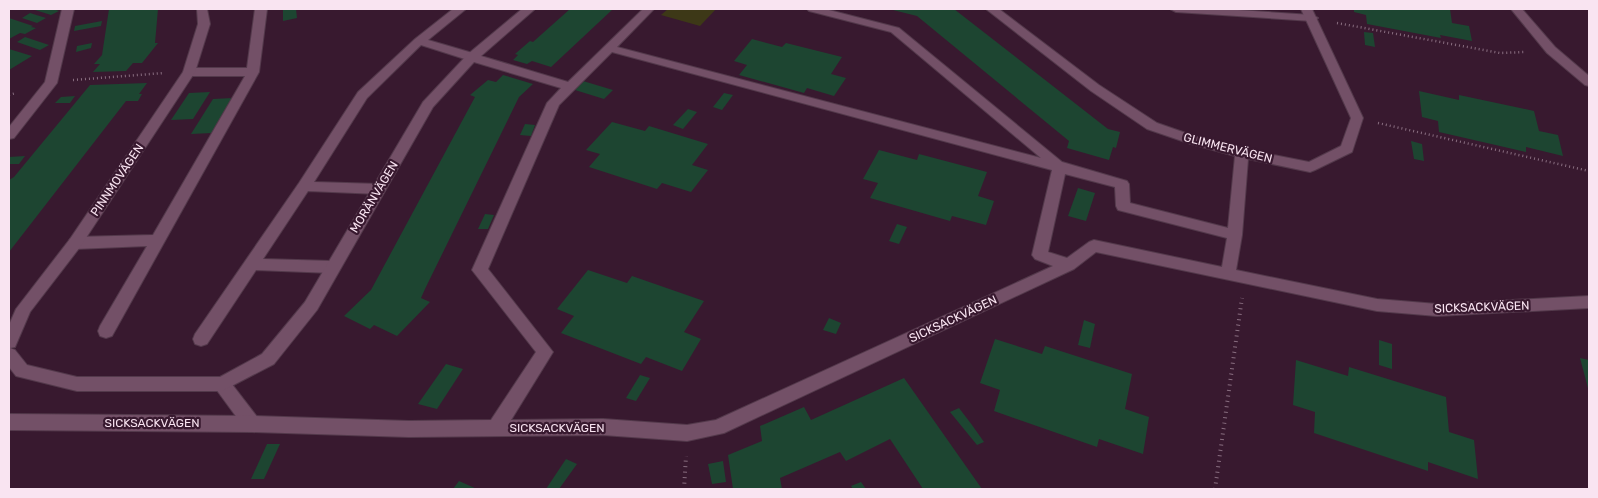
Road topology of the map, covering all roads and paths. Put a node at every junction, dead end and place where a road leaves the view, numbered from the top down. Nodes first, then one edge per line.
1 (68, 9) edge
2 (202, 9) edge
3 (261, 9) edge
4 (460, 9) edge
5 (529, 9) edge
6 (649, 9) edge
7 (813, 9) edge
8 (1176, 9) edge
9 (1516, 9) edge
10 (996, 10) edge
11 (1310, 13) edge
12 (419, 41) junction
13 (609, 48) junction
14 (1551, 50) junction
15 (472, 57) junction
16 (189, 72) junction
17 (253, 72) junction
18 (1589, 82) edge
19 (52, 83) junction
20 (569, 86) junction
21 (9, 95) edge
22 (1357, 118) junction
23 (9, 135) edge
24 (1242, 153) junction
25 (1060, 166) junction
26 (1589, 171) edge
27 (304, 186) junction
28 (380, 189) junction
29 (1234, 235) junction
30 (158, 240) junction
31 (75, 243) junction
32 (252, 264) junction
33 (1069, 265) junction
34 (332, 267) junction
35 (1228, 274) junction
36 (1245, 278) junction
37 (1589, 302) edge
38 (106, 331) dead end
39 (201, 339) dead end
40 (9, 353) edge
41 (222, 384) junction
42 (9, 422) edge
43 (252, 424) junction
44 (496, 428) junction
45 (687, 433) junction
46 (684, 489) edge
47 (1215, 489) edge

1 - 19 street
2 - 16 street, PINNMOVÄGEN
3 - 17 street
4 - 12 street
5 - 15 street, MORÄNVÄGEN
6 - 13 street
7 - 25 street
8 - 11 street
9 - 14 street
10 - 24 street, GLIMMERVÄGEN
11 - 14 path
11 - 22 street
12 - 15 street
12 - 27 street
13 - 20 street
13 - 25 street
14 - 18 street
15 - 20 street
15 - 28 street, MORÄNVÄGEN
16 - 17 street
16 - 19 path
16 - 31 street, PINNMOVÄGEN
17 - 30 street
19 - 21 path
19 - 23 street
20 - 44 street
22 - 24 street, GLIMMERVÄGEN
22 - 26 path
24 - 29 street
25 - 29 street
25 - 33 street
27 - 28 street
27 - 32 street
28 - 34 street, MORÄNVÄGEN
29 - 35 street
30 - 31 street
30 - 38 street
31 - 40 street, PINNMOVÄGEN
32 - 34 street
32 - 39 street
33 - 35 street, SICKSACKVÄGEN
33 - 45 street, SICKSACKVÄGEN
34 - 41 street, MORÄNVÄGEN
35 - 36 street, SICKSACKVÄGEN
36 - 37 street, SICKSACKVÄGEN
36 - 47 path
40 - 41 street, PINNMOVÄGEN
41 - 43 street
42 - 43 street, SICKSACKVÄGEN
43 - 44 street, SICKSACKVÄGEN
44 - 45 street, SICKSACKVÄGEN
45 - 46 path

